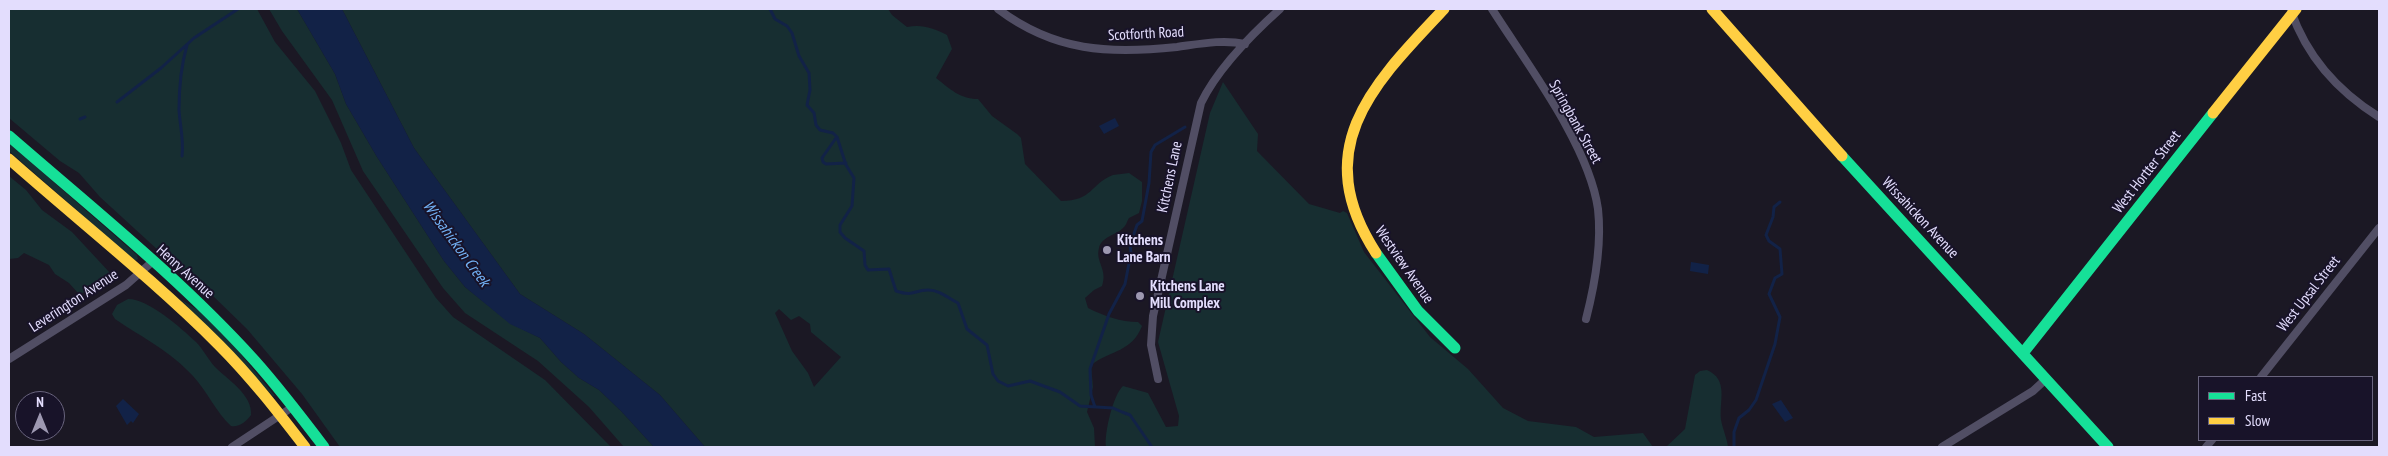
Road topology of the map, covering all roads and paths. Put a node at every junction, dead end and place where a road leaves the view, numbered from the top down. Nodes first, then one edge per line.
1 (998, 9) edge
2 (1280, 9) edge
3 (1444, 9) edge
4 (1492, 9) edge
5 (1712, 9) edge
6 (2293, 10) edge
7 (1245, 44) junction
8 (2379, 117) edge
9 (9, 136) edge
10 (9, 159) edge
11 (2379, 228) edge
12 (152, 262) junction
13 (141, 273) junction
14 (1586, 319) dead end
15 (1455, 348) dead end
16 (2023, 354) junction
17 (9, 359) edge
18 (2262, 376) edge
19 (1158, 378) dead end
20 (2046, 379) junction
21 (294, 406) junction
22 (281, 416) junction
23 (232, 447) edge
24 (305, 447) edge
25 (324, 447) edge
26 (1942, 447) edge
27 (2108, 447) edge

1 - 7 street, Scotforth Road
2 - 7 street, Kitchens Lane
3 - 15 street, Westview Avenue
4 - 14 street, Springbank Street
5 - 16 street, Wissahickon Avenue
6 - 8 street
6 - 16 street, West Hortter Street
7 - 19 street, Kitchens Lane
9 - 12 street, Henry Avenue
10 - 13 street, Henry Avenue
11 - 18 street, West Upsal Street
12 - 13 street, Leverington Avenue
12 - 21 street, Henry Avenue
13 - 17 street, Leverington Avenue
13 - 22 street, Henry Avenue
16 - 20 street, Wissahickon Avenue
20 - 26 street
20 - 27 street, Wissahickon Avenue
21 - 22 street
21 - 25 street, Henry Avenue
22 - 23 street
22 - 24 street, Henry Avenue

